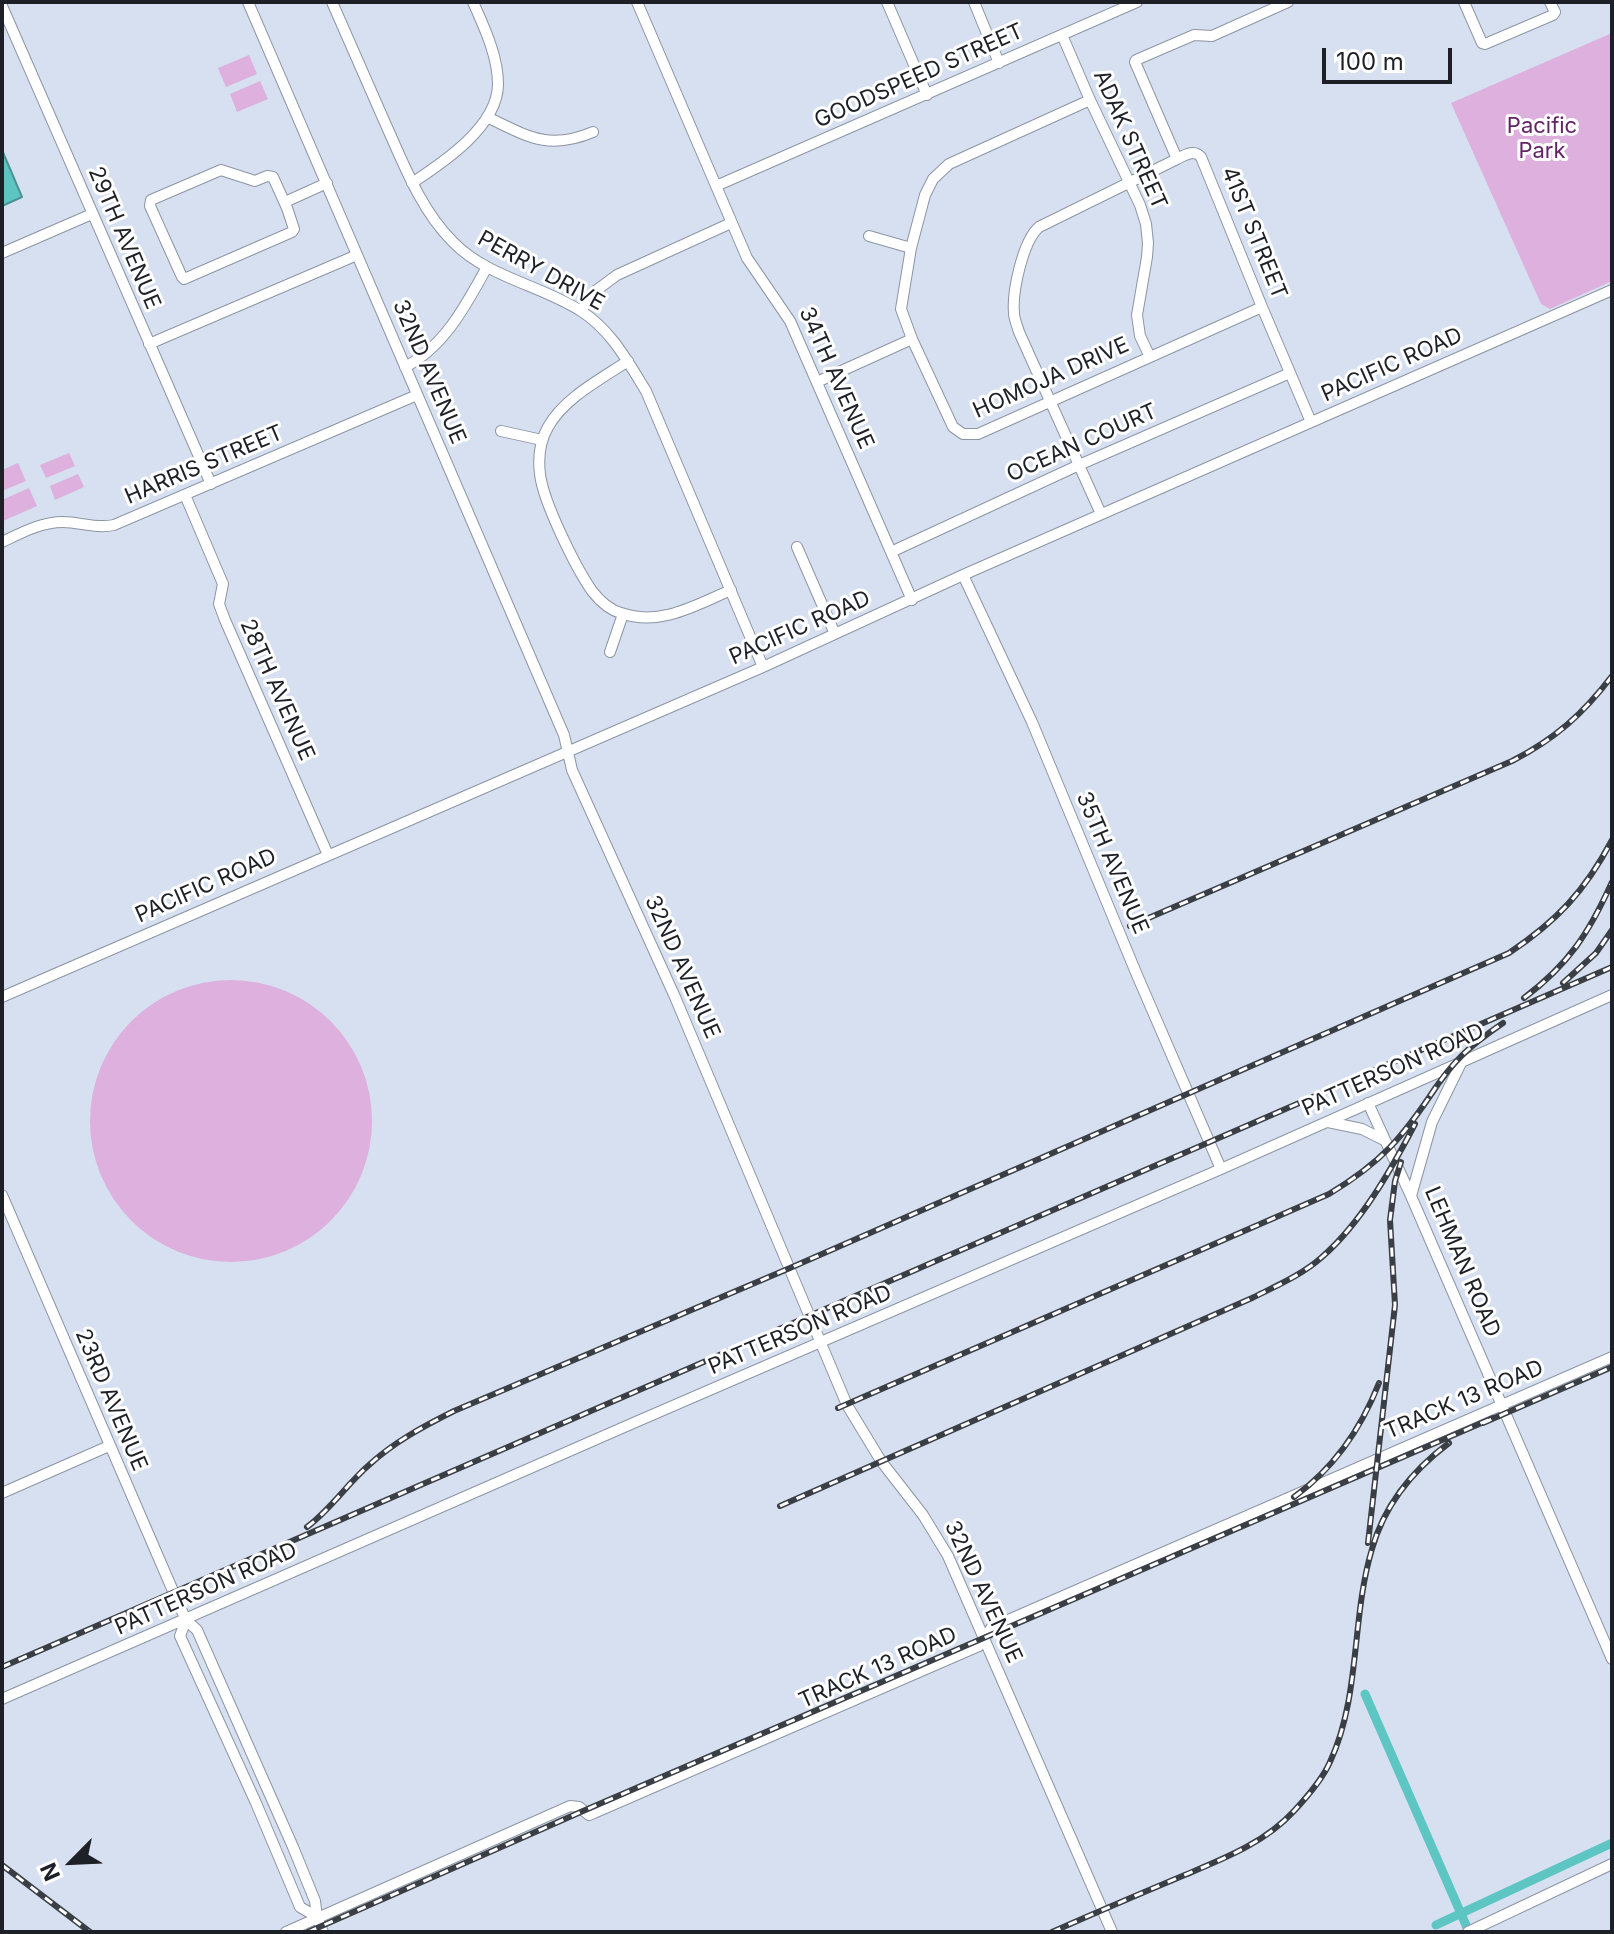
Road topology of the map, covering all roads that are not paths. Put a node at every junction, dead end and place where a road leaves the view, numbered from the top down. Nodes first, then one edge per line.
1 (248, 2) edge
2 (332, 2) edge
3 (473, 2) edge
4 (637, 2) edge
5 (887, 2) edge
6 (974, 2) edge
7 (1137, 2) edge
8 (1288, 2) edge
9 (1464, 2) edge
10 (1550, 2) edge
11 (2, 6) edge
12 (1114, 6) edge
13 (1062, 35) junction
14 (999, 63) junction
15 (927, 95) junction
16 (1090, 100) junction
17 (487, 117) junction
18 (593, 132) dead end
19 (1177, 159) junction
20 (327, 183) junction
21 (412, 183) junction
22 (1129, 184) junction
23 (716, 186) junction
24 (285, 202) junction
25 (92, 214) junction
26 (731, 223) junction
27 (869, 236) dead end
28 (911, 248) junction
29 (2, 253) edge
30 (357, 255) junction
31 (487, 267) junction
32 (1612, 290) edge
33 (1262, 307) junction
34 (581, 311) junction
35 (912, 339) junction
36 (149, 344) junction
37 (1150, 357) junction
38 (628, 361) junction
39 (405, 367) junction
40 (1290, 373) junction
41 (817, 382) junction
42 (417, 395) junction
43 (1052, 402) junction
44 (1311, 422) junction
45 (501, 431) dead end
46 (542, 440) junction
47 (1079, 465) junction
48 (211, 484) junction
49 (185, 495) junction
50 (1101, 514) junction
51 (2, 542) edge
52 (797, 547) dead end
53 (891, 552) junction
54 (963, 575) junction
55 (731, 590) junction
56 (912, 600) junction
57 (623, 614) junction
58 (835, 634) junction
59 (610, 652) dead end
60 (763, 667) junction
61 (569, 751) junction
62 (328, 855) junction
63 (1612, 995) edge
64 (2, 997) edge
65 (1461, 1063) junction
66 (1368, 1103) junction
67 (1326, 1122) junction
68 (1386, 1141) junction
69 (1221, 1169) junction
70 (2, 1195) edge
71 (1411, 1196) junction
72 (822, 1342) junction
73 (1612, 1357) edge
74 (1502, 1405) junction
75 (109, 1446) junction
76 (2, 1493) edge
77 (186, 1620) junction
78 (984, 1638) junction
79 (1612, 1659) edge
80 (2, 1699) edge
81 (1612, 1864) edge
82 (317, 1917) junction
83 (1471, 1930) edge
84 (286, 1932) edge
85 (323, 1932) edge
86 (1112, 1932) edge

1 - 20 street, 32ND AVENUE
2 - 21 street, PERRY DRIVE
3 - 17 street
4 - 23 street, 34TH AVENUE
5 - 15 street
6 - 14 street
7 - 12 street, GOODSPEED STREET
8 - 19 street
9 - 10 street
11 - 25 street, 29TH AVENUE
12 - 13 street, GOODSPEED STREET
13 - 14 street, GOODSPEED STREET
13 - 16 street, ADAK STREET
14 - 15 street, GOODSPEED STREET
15 - 23 street, GOODSPEED STREET
16 - 22 street, ADAK STREET
16 - 28 street, HOMOJA DRIVE
17 - 18 street
17 - 21 street
19 - 22 street
19 - 33 street, 41ST STREET
20 - 24 street
20 - 30 street, 32ND AVENUE
21 - 31 street, PERRY DRIVE
22 - 37 street, ADAK STREET
22 - 43 street
23 - 26 street, 34TH AVENUE
24 - 24 street
25 - 29 street
25 - 36 street, 29TH AVENUE
26 - 34 street
26 - 41 street, 34TH AVENUE
27 - 28 street
28 - 35 street, HOMOJA DRIVE
30 - 36 street
30 - 39 street, 32ND AVENUE
31 - 34 street, PERRY DRIVE
31 - 39 street
32 - 44 street, PACIFIC ROAD
33 - 37 street, HOMOJA DRIVE
33 - 40 street, 41ST STREET
34 - 38 street, PERRY DRIVE
35 - 41 street
35 - 43 street, HOMOJA DRIVE
36 - 48 street, 29TH AVENUE
37 - 43 street, HOMOJA DRIVE
38 - 46 street
38 - 55 street, PERRY DRIVE
39 - 42 street, 32ND AVENUE
40 - 44 street, 41ST STREET
40 - 47 street, OCEAN COURT
41 - 53 street, 34TH AVENUE
42 - 48 street, HARRIS STREET
42 - 61 street, 32ND AVENUE
43 - 47 street
44 - 50 street, PACIFIC ROAD
45 - 46 street
46 - 57 street
47 - 50 street
47 - 53 street, OCEAN COURT
48 - 49 street, HARRIS STREET
49 - 51 street, HARRIS STREET
49 - 62 street, 28TH AVENUE
50 - 54 street, PACIFIC ROAD
52 - 58 street
53 - 56 street, 34TH AVENUE
54 - 56 street, PACIFIC ROAD
54 - 69 street, 35TH AVENUE
55 - 57 street
55 - 60 street, PERRY DRIVE
56 - 58 street, PACIFIC ROAD
57 - 59 street
58 - 60 street, PACIFIC ROAD
60 - 61 street, PACIFIC ROAD
61 - 62 street, PACIFIC ROAD
61 - 72 street, 32ND AVENUE
62 - 64 street, PACIFIC ROAD
63 - 65 street, PATTERSON ROAD
65 - 66 street, PATTERSON ROAD
65 - 71 street
66 - 67 street, PATTERSON ROAD
66 - 68 street, LEHMAN ROAD
67 - 68 street
67 - 69 street, PATTERSON ROAD
68 - 71 street, LEHMAN ROAD
69 - 72 street, PATTERSON ROAD
70 - 75 street, 23RD AVENUE
71 - 74 street, LEHMAN ROAD
72 - 77 street, PATTERSON ROAD
72 - 78 street, 32ND AVENUE
73 - 74 street, TRACK 13 ROAD
74 - 78 street, TRACK 13 ROAD
74 - 79 street, LEHMAN ROAD
75 - 76 street
75 - 77 street, 23RD AVENUE
77 - 80 street, PATTERSON ROAD
77 - 82 street, 23RD AVENUE
77 - 82 street, 23RD AVENUE
78 - 82 street, TRACK 13 ROAD
78 - 86 street, 32ND AVENUE
81 - 83 street
82 - 84 street, TRACK 13 ROAD
82 - 85 street, 23RD AVENUE

